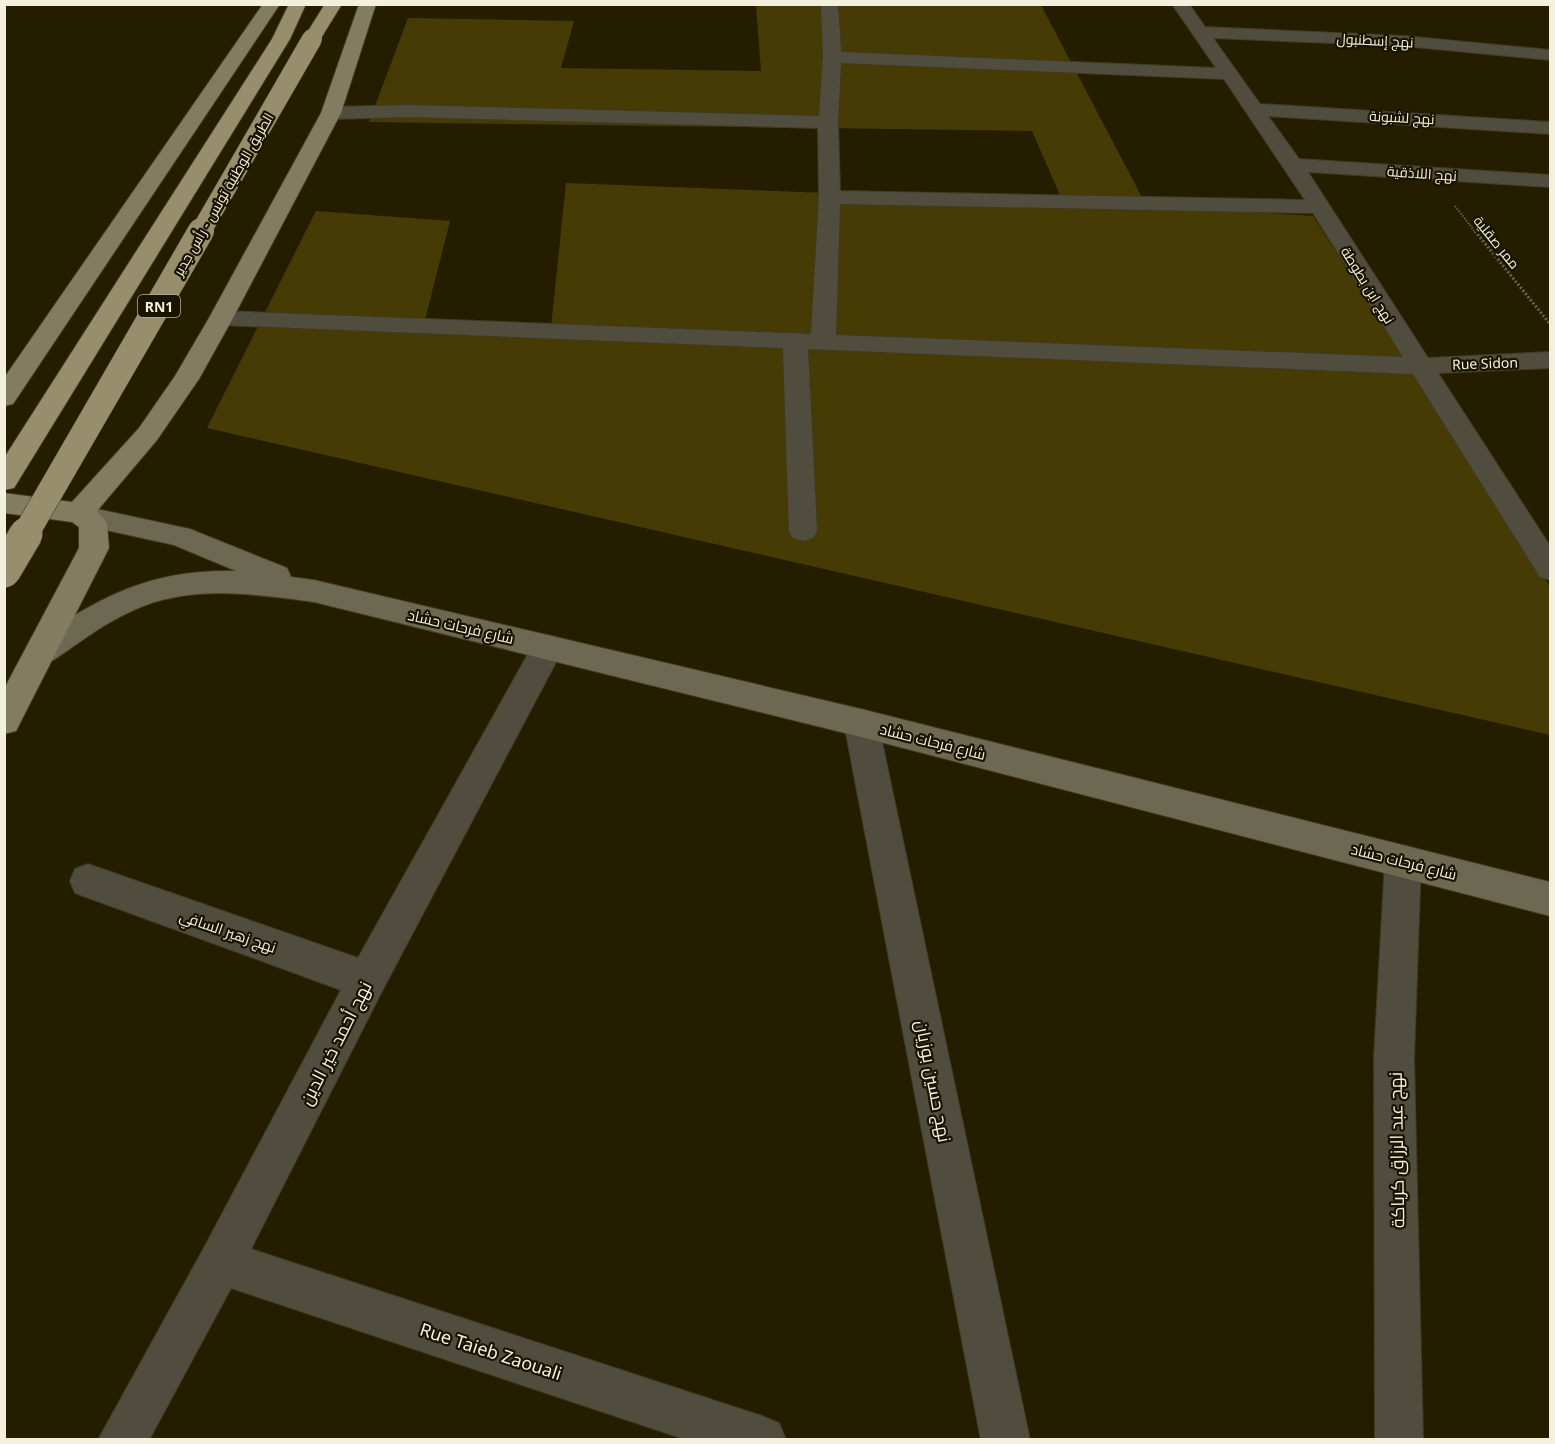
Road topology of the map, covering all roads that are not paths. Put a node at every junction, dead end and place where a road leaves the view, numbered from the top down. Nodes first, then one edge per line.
1 (272, 4) edge
2 (298, 4) edge
3 (334, 4) edge
4 (368, 4) edge
5 (829, 4) edge
6 (1180, 4) edge
7 (1198, 32) junction
8 (1551, 55) edge
9 (832, 57) junction
10 (1229, 74) junction
11 (1253, 109) junction
12 (332, 113) junction
13 (828, 122) junction
14 (1551, 128) edge
15 (1293, 165) junction
16 (1551, 181) edge
17 (830, 197) junction
18 (1319, 207) junction
19 (221, 318) junction
20 (795, 341) junction
21 (823, 342) junction
22 (1551, 360) edge
23 (1420, 366) junction
24 (4, 398) edge
25 (4, 481) edge
26 (4, 503) edge
27 (84, 515) junction
28 (803, 531) dead end
29 (1551, 569) edge
30 (4, 571) edge
31 (314, 591) junction
32 (548, 647) junction
33 (41, 652) junction
34 (4, 721) edge
35 (861, 723) junction
36 (1403, 861) junction
37 (88, 881) dead end
38 (1551, 899) edge
39 (368, 980) junction
40 (221, 1262) junction
41 (122, 1440) edge
42 (762, 1440) edge
43 (1006, 1440) edge
44 (1399, 1440) edge

1 - 24 main road
2 - 25 highway, الطريق الوطنية تونس - رأس جدير / RN1
3 - 30 highway, الطريق الوطنية تونس - رأس جدير / RN1, bridge
4 - 12 main road
5 - 9 street
6 - 7 street, نهج ابن بطوطة
7 - 8 street, نهج إسطنبول
7 - 10 street, نهج ابن بطوطة
9 - 10 street
9 - 13 street
10 - 11 street, نهج ابن بطوطة
11 - 14 street, نهج لشبونة
11 - 15 street, نهج ابن بطوطة
12 - 13 street
12 - 19 main road
13 - 17 street
15 - 16 street, نهج اللاذقية
15 - 18 street, نهج ابن بطوطة
17 - 18 street
17 - 21 street
18 - 23 street, نهج ابن بطوطة
19 - 20 street, Rue Sidon
19 - 27 main road
20 - 21 street, Rue Sidon
20 - 28 street
21 - 23 street, Rue Sidon
22 - 23 street, Rue Sidon
23 - 29 street, نهج ابن بطوطة
26 - 27 main road
27 - 31 main road
27 - 33 main road
31 - 32 main road, شارع فرحات حشاد
31 - 33 main road
32 - 35 main road, شارع فرحات حشاد
32 - 39 street, نهج أحمد خير الدين
33 - 34 main road
35 - 36 main road, شارع فرحات حشاد
35 - 43 street, نهج حسين بوزيان
36 - 38 main road, شارع فرحات حشاد
36 - 44 street, نهج عبد الرزاق كرباكة
37 - 39 street, نهج زهير السافي
39 - 40 street, نهج أحمد خير الدين
40 - 41 street, نهج أحمد خير الدين
40 - 42 street, Rue Taieb Zaouali

